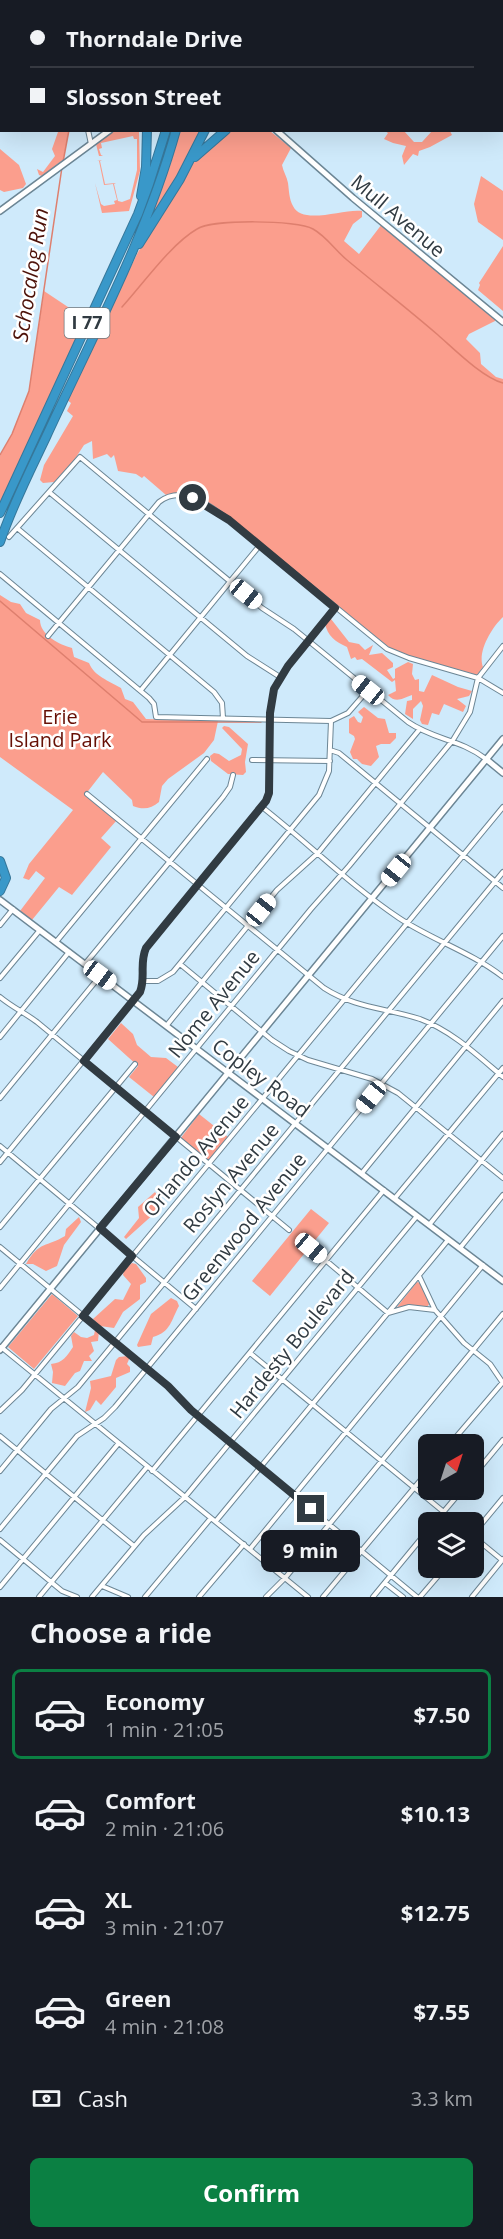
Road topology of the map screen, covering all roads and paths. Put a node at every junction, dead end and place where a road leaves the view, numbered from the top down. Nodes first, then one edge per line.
1 (88, 132) edge
2 (107, 132) edge
3 (147, 132) edge
4 (165, 132) edge
5 (175, 132) edge
6 (204, 132) edge
7 (224, 132) edge
8 (278, 132) edge
9 (91, 144) junction
10 (188, 164) junction
11 (0, 211) edge
12 (138, 214) junction
13 (132, 253) junction
14 (503, 322) edge
15 (48, 492) junction
16 (0, 513) edge
17 (148, 514) junction
18 (17, 528) junction
19 (9, 537) dead end
20 (0, 542) edge
21 (260, 545) junction
22 (119, 549) junction
23 (0, 574) edge
24 (230, 581) junction
25 (88, 587) junction
26 (335, 608) junction
27 (200, 617) junction
28 (59, 622) junction
29 (48, 636) dead end
30 (308, 641) junction
31 (503, 646) edge
32 (170, 654) junction
33 (280, 677) junction
34 (478, 678) junction
35 (141, 690) junction
36 (368, 690) junction
37 (503, 693) edge
38 (222, 718) junction
39 (270, 719) junction
40 (331, 721) junction
41 (419, 730) junction
42 (503, 739) edge
43 (453, 740) junction
44 (330, 750) junction
45 (207, 759) dead end
46 (486, 759) junction
47 (252, 760) dead end
48 (269, 760) junction
49 (330, 761) junction
50 (503, 773) edge
51 (233, 775) dead end
52 (375, 783) junction
53 (87, 794) dead end
54 (401, 804) junction
55 (262, 807) junction
56 (503, 807) edge
57 (430, 828) junction
58 (290, 830) junction
59 (142, 839) junction
60 (318, 853) junction
61 (463, 855) junction
62 (0, 861) edge
63 (169, 861) junction
64 (503, 872) edge
65 (343, 874) junction
66 (495, 881) junction
67 (198, 885) junction
68 (503, 888) edge
69 (0, 891) edge
70 (372, 898) junction
71 (0, 900) edge
72 (226, 908) junction
73 (13, 909) junction
74 (407, 923) junction
75 (0, 925) edge
76 (248, 926) junction
77 (40, 930) junction
78 (503, 936) edge
79 (56, 942) junction
80 (444, 943) junction
81 (277, 950) junction
82 (69, 952) junction
83 (482, 962) junction
84 (85, 964) junction
85 (180, 964) junction
86 (100, 975) junction
87 (308, 976) junction
88 (503, 977) edge
89 (0, 978) edge
90 (144, 981) junction
91 (202, 982) junction
92 (0, 997) edge
93 (344, 999) junction
94 (133, 1000) junction
95 (503, 1001) edge
96 (231, 1006) junction
97 (21, 1012) junction
98 (388, 1012) junction
99 (431, 1024) junction
100 (167, 1025) junction
101 (262, 1032) junction
102 (52, 1035) junction
103 (0, 1037) edge
104 (466, 1046) junction
105 (196, 1048) junction
106 (298, 1056) junction
107 (84, 1061) junction
108 (135, 1064) dead end
109 (503, 1068) edge
110 (340, 1070) junction
111 (229, 1073) junction
112 (499, 1073) junction
113 (503, 1077) edge
114 (382, 1084) junction
115 (116, 1087) junction
116 (0, 1098) edge
117 (263, 1098) junction
118 (416, 1107) junction
119 (145, 1112) junction
120 (296, 1123) junction
121 (448, 1133) junction
122 (503, 1134) edge
123 (176, 1137) junction
124 (0, 1146) edge
125 (329, 1148) junction
126 (8, 1153) junction
127 (481, 1161) junction
128 (0, 1162) edge
129 (208, 1164) junction
130 (362, 1173) junction
131 (503, 1178) edge
132 (39, 1179) junction
133 (384, 1190) junction
134 (240, 1191) junction
135 (503, 1195) edge
136 (395, 1198) junction
137 (69, 1204) junction
138 (417, 1215) junction
139 (272, 1216) junction
140 (429, 1225) junction
141 (0, 1227) edge
142 (100, 1228) junction
143 (289, 1230) dead end
144 (448, 1239) junction
145 (0, 1247) edge
146 (310, 1248) dead end
147 (460, 1248) junction
148 (132, 1256) junction
149 (326, 1261) junction
150 (20, 1264) junction
151 (483, 1265) junction
152 (419, 1276) junction
153 (503, 1281) edge
154 (165, 1282) junction
155 (358, 1287) junction
156 (0, 1288) edge
157 (50, 1289) junction
158 (196, 1309) junction
159 (435, 1310) junction
160 (388, 1312) junction
161 (503, 1314) edge
162 (441, 1315) junction
163 (83, 1316) junction
164 (115, 1342) junction
165 (1, 1348) edge
166 (473, 1351) junction
167 (250, 1353) junction
168 (147, 1368) junction
169 (35, 1374) junction
170 (282, 1379) junction
171 (503, 1382) edge
172 (64, 1399) junction
173 (313, 1405) junction
174 (0, 1411) edge
175 (198, 1416) junction
176 (94, 1424) junction
177 (346, 1432) junction
178 (459, 1434) edge
179 (0, 1436) edge
180 (503, 1440) edge
181 (230, 1443) junction
182 (118, 1444) junction
183 (17, 1450) junction
184 (382, 1461) junction
185 (484, 1463) edge
186 (147, 1467) junction
187 (261, 1468) junction
188 (0, 1471) edge
189 (152, 1471) junction
190 (46, 1474) junction
191 (418, 1483) edge
192 (414, 1488) junction
193 (294, 1495) junction
194 (74, 1497) junction
195 (185, 1497) junction
196 (503, 1498) edge
197 (454, 1500) edge
198 (444, 1512) joint
199 (211, 1518) junction
200 (103, 1521) junction
201 (216, 1521) junction
202 (484, 1522) edge
203 (329, 1525) junction
204 (0, 1529) edge
205 (0, 1540) edge
206 (418, 1543) edge
207 (243, 1544) junction
208 (484, 1544) edge
209 (134, 1546) junction
210 (250, 1549) junction
211 (361, 1551) junction
212 (23, 1559) junction
213 (503, 1560) edge
214 (391, 1575) junction
215 (285, 1578) junction
216 (436, 1578) edge
217 (51, 1582) junction
218 (385, 1582) junction
219 (102, 1586) junction
220 (0, 1587) edge
221 (39, 1597) edge
222 (77, 1597) edge
223 (92, 1597) edge
224 (128, 1597) edge
225 (145, 1597) edge
226 (199, 1597) edge
227 (266, 1597) edge
228 (308, 1597) edge
229 (323, 1597) edge
230 (373, 1597) edge
231 (403, 1597) edge
232 (419, 1597) edge
233 (472, 1597) edge

1 - 9 street
2 - 9 main road
3 - 12 highway
4 - 12 highway, I 77
5 - 13 highway, I 77
6 - 10 highway
7 - 10 highway
8 - 14 main road, Mull Avenue
9 - 11 main road
10 - 13 highway
12 - 16 highway, I 77
13 - 20 highway, I 77
15 - 17 street
15 - 18 street
15 - 22 street
17 - 21 street
17 - 22 street
17 - 24 street
18 - 19 street
18 - 25 street
21 - 24 street
21 - 26 street
22 - 25 street
22 - 27 street
23 - 28 street
24 - 27 street
24 - 30 street
25 - 28 street
25 - 32 street
26 - 30 street
26 - 34 street
27 - 32 street
27 - 33 street
28 - 29 street
28 - 35 street
30 - 33 street
30 - 36 street
31 - 34 street, Nome Avenue
32 - 35 street
32 - 38 street
33 - 39 street
34 - 37 street
34 - 43 street, Nome Avenue
35 - 38 street
36 - 40 street
36 - 41 street
38 - 39 street
39 - 40 street
39 - 48 street
40 - 44 street
41 - 43 street
41 - 52 street
42 - 46 main road
43 - 46 street
43 - 54 street, Nome Avenue
44 - 49 street
44 - 52 street
45 - 59 street
46 - 50 main road
46 - 57 main road
47 - 48 street
48 - 49 street
48 - 55 street
49 - 58 street
51 - 63 street
52 - 54 street
52 - 60 street
53 - 59 street
54 - 57 street
54 - 65 street, Nome Avenue
55 - 58 street
55 - 67 street
56 - 61 street, Orlando Avenue
57 - 61 street
57 - 70 main road
58 - 60 street
58 - 72 street
59 - 63 street
59 - 79 street
60 - 65 street
60 - 76 street
61 - 66 street
61 - 74 street, Orlando Avenue
62 - 69 highway
63 - 67 street
63 - 84 street
64 - 66 street, Roslyn Avenue
65 - 70 street
65 - 81 street, Nome Avenue
66 - 68 street
66 - 80 street, Roslyn Avenue
67 - 72 street
67 - 90 street
70 - 74 street
70 - 87 main road
71 - 73 main road, Copley Road
72 - 76 street
72 - 85 street
73 - 75 street
73 - 77 main road, Copley Road
74 - 80 street
74 - 93 street, Orlando Avenue
76 - 81 street
76 - 91 street
77 - 79 main road, Copley Road
77 - 89 street
78 - 83 street, Greenwood Avenue
79 - 82 main road, Copley Road
80 - 83 street
80 - 98 street, Roslyn Avenue
81 - 87 street
81 - 96 street, Nome Avenue
82 - 84 main road, Copley Road
82 - 97 street
83 - 88 street
83 - 99 street, Greenwood Avenue
84 - 86 main road, Copley Road
85 - 90 street
85 - 91 street
86 - 94 main road, Copley Road
86 - 102 street
87 - 93 street
87 - 101 main road
90 - 94 street
91 - 96 street
91 - 100 street
92 - 97 street
93 - 98 street
93 - 106 street, Orlando Avenue
94 - 100 main road, Copley Road
94 - 107 street
95 - 104 street
96 - 101 street
96 - 105 street, Nome Avenue
97 - 102 street
97 - 103 street
98 - 99 street
98 - 110 street, Roslyn Avenue
99 - 104 street
99 - 114 street, Greenwood Avenue
100 - 105 main road, Copley Road
101 - 106 street
101 - 111 main road
102 - 107 street
102 - 116 street
104 - 112 street
104 - 118 street
105 - 111 main road, Copley Road
105 - 119 street, Nome Avenue
106 - 110 street
106 - 117 street, Orlando Avenue
107 - 115 street
107 - 126 street
108 - 115 street
109 - 112 street
110 - 114 street
110 - 120 street, Roslyn Avenue
111 - 117 main road, Copley Road
111 - 123 main road
112 - 113 street
112 - 121 street
114 - 118 street
114 - 125 street, Greenwood Avenue
115 - 119 street
115 - 132 street
117 - 120 main road, Copley Road
117 - 129 street, Orlando Avenue
118 - 121 street
118 - 130 street
119 - 123 street
119 - 137 street, Nome Avenue
120 - 125 main road, Copley Road
120 - 134 street, Roslyn Avenue
121 - 127 street
121 - 136 street
122 - 127 street
123 - 129 street
123 - 142 main road
124 - 126 street
125 - 130 main road, Copley Road
125 - 139 street, Greenwood Avenue
126 - 128 street
126 - 132 street
127 - 131 street
127 - 140 street
129 - 134 street
129 - 148 street, Orlando Avenue
130 - 133 main road, Copley Road
132 - 137 street
132 - 141 street
133 - 136 main road, Copley Road
133 - 149 street
134 - 139 street
134 - 154 street, Roslyn Avenue
135 - 147 street
136 - 138 main road, Copley Road
137 - 142 street
137 - 150 street, Nome Avenue
138 - 140 main road, Copley Road
138 - 155 street, Hardesty Boulevard
139 - 143 street
139 - 158 street, Greenwood Avenue
140 - 144 main road, Copley Road
142 - 148 street
142 - 157 main road
144 - 147 main road, Copley Road
144 - 152 street
145 - 150 street
146 - 149 street
147 - 151 main road, Copley Road
148 - 154 street
148 - 163 street, Orlando Avenue
149 - 155 street
149 - 167 street
150 - 156 street, Nome Avenue
150 - 157 street
151 - 153 main road, Copley Road
151 - 162 street
152 - 159 street
152 - 160 street
154 - 158 street
154 - 164 street, Roslyn Avenue
155 - 160 street
155 - 170 street, Hardesty Boulevard
157 - 163 street
157 - 165 main road
158 - 168 street, Greenwood Avenue
159 - 160 street
159 - 162 street
160 - 173 street
161 - 166 street
162 - 166 street
162 - 177 street
163 - 164 street
163 - 169 street, Orlando Avenue
164 - 168 street
164 - 172 street, Roslyn Avenue
165 - 169 street
166 - 171 street
166 - 184 street
167 - 170 street
167 - 175 street
168 - 175 street
168 - 176 street, Greenwood Avenue
169 - 172 street
169 - 174 street, Orlando Avenue
170 - 173 street
170 - 181 street, Hardesty Boulevard
171 - 178 street
172 - 176 street
172 - 183 street, Roslyn Avenue
173 - 177 street
173 - 187 street
175 - 181 street
175 - 189 street
176 - 182 street
176 - 190 street, Greenwood Avenue
177 - 184 street
177 - 193 street
179 - 183 street
180 - 185 street
181 - 187 street
181 - 195 street, Hardesty Boulevard
182 - 186 street
182 - 194 street
183 - 188 street, Roslyn Avenue
183 - 190 street
184 - 192 street
184 - 203 street
186 - 189 street
186 - 200 street
187 - 193 street
187 - 201 street
189 - 195 street
190 - 194 street
190 - 204 street, Greenwood Avenue
191 - 192 street
192 - 198 street
192 - 211 street
193 - 203 street
193 - 210 street
194 - 200 street
194 - 212 street
195 - 199 street
195 - 209 street, Hardesty Boulevard
196 - 202 street
197 - 198 street
199 - 201 street
199 - 225 street
200 - 209 street
200 - 217 street
201 - 207 street
203 - 211 street
203 - 215 street
205 - 212 street
206 - 214 street
207 - 210 street
207 - 226 street
208 - 213 street
209 - 219 street, Hardesty Boulevard
210 - 215 street
211 - 214 street
211 - 229 street
212 - 217 street
212 - 220 street
213 - 233 street
214 - 218 street
214 - 232 street
215 - 227 street
215 - 228 street
216 - 232 street
217 - 221 street
217 - 222 street
218 - 230 street
218 - 231 street
219 - 223 street, Hardesty Boulevard
219 - 224 street

